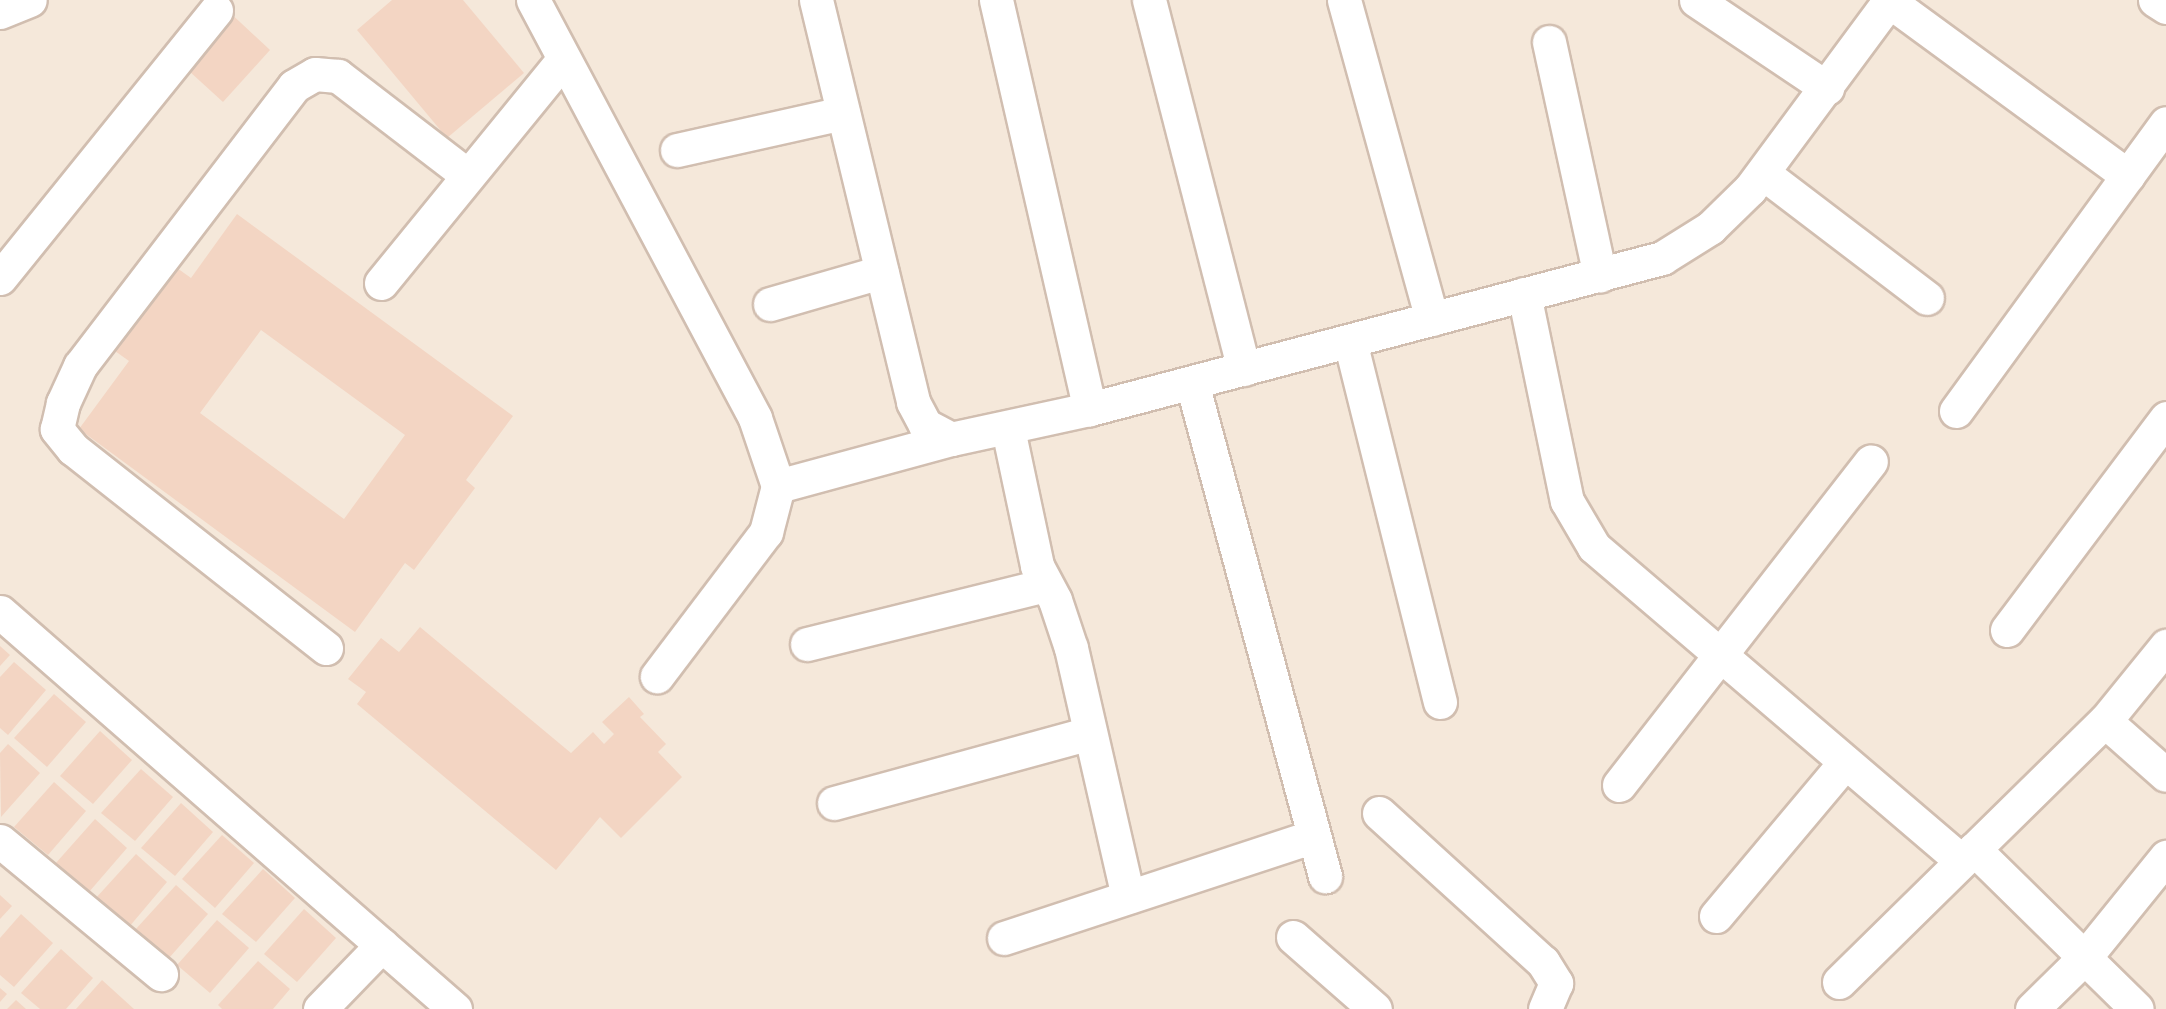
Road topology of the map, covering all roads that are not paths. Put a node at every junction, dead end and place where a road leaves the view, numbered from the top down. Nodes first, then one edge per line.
1 (30, 0) edge
2 (533, 0) edge
3 (816, 0) edge
4 (996, 0) edge
5 (1149, 0) edge
6 (1344, 0) edge
7 (1696, 0) edge
8 (2155, 0) edge
9 (1889, 1) edge
10 (2166, 7) edge
11 (216, 10) dead end
12 (0, 12) edge
13 (1549, 42) dead end
14 (564, 58) junction
15 (1827, 88) junction
16 (843, 112) junction
17 (2166, 123) edge
18 (676, 150) dead end
19 (1762, 173) junction
20 (467, 175) junction
21 (2128, 176) junction
22 (5, 262) edge
23 (881, 272) junction
24 (1600, 275) junction
25 (381, 283) dead end
26 (1524, 294) junction
27 (1927, 298) dead end
28 (770, 304) dead end
29 (1432, 319) junction
30 (1350, 341) junction
31 (1244, 369) junction
32 (1192, 383) junction
33 (1090, 409) junction
34 (1956, 411) dead end
35 (1008, 429) junction
36 (2162, 433) edge
37 (951, 440) junction
38 (1871, 461) dead end
39 (778, 486) junction
40 (1045, 585) junction
41 (0, 612) edge
42 (2007, 630) dead end
43 (807, 644) dead end
44 (2166, 646) edge
45 (326, 648) dead end
46 (1720, 655) junction
47 (657, 676) dead end
48 (1440, 702) dead end
49 (2106, 721) junction
50 (1090, 733) junction
51 (1845, 762) junction
52 (2166, 775) edge
53 (1619, 785) dead end
54 (834, 802) dead end
55 (1379, 813) dead end
56 (1314, 836) junction
57 (0, 842) edge
58 (1967, 855) junction
59 (2166, 856) edge
60 (1325, 876) dead end
61 (1128, 897) junction
62 (1716, 916) dead end
63 (1293, 937) dead end
64 (1004, 938) dead end
65 (382, 945) junction
66 (2085, 957) junction
67 (161, 974) dead end
68 (1839, 982) dead end
69 (320, 1009) edge
70 (455, 1009) edge
71 (1375, 1009) edge
72 (1545, 1009) edge
73 (2032, 1009) edge
74 (2138, 1009) edge

1 - 12 street
2 - 14 street
3 - 16 street
4 - 33 street
5 - 31 street
6 - 29 street
7 - 15 street
8 - 10 street
9 - 15 street
9 - 21 street
11 - 22 street
13 - 24 street
14 - 20 street
14 - 39 street
15 - 19 street
16 - 18 street
16 - 23 street
17 - 21 street
19 - 24 street
19 - 27 street
20 - 25 street
20 - 45 street
21 - 34 street
23 - 28 street
23 - 37 street
24 - 26 street
26 - 29 street
26 - 46 street
29 - 30 street
30 - 31 street
30 - 48 street
31 - 32 street
32 - 33 street
32 - 56 street
33 - 35 street
35 - 37 street
35 - 40 street
36 - 42 street
37 - 39 street
38 - 46 street
39 - 47 street
40 - 43 street
40 - 50 street
41 - 65 street
44 - 49 street
46 - 51 street
46 - 53 street
49 - 52 street
49 - 58 street
50 - 54 street
50 - 61 street
51 - 58 street
51 - 62 street
55 - 72 street
56 - 60 street
56 - 61 street
57 - 67 street
58 - 66 street
58 - 68 street
59 - 66 street
61 - 64 street
63 - 71 street
65 - 69 street
65 - 70 street
66 - 73 street
66 - 74 street

